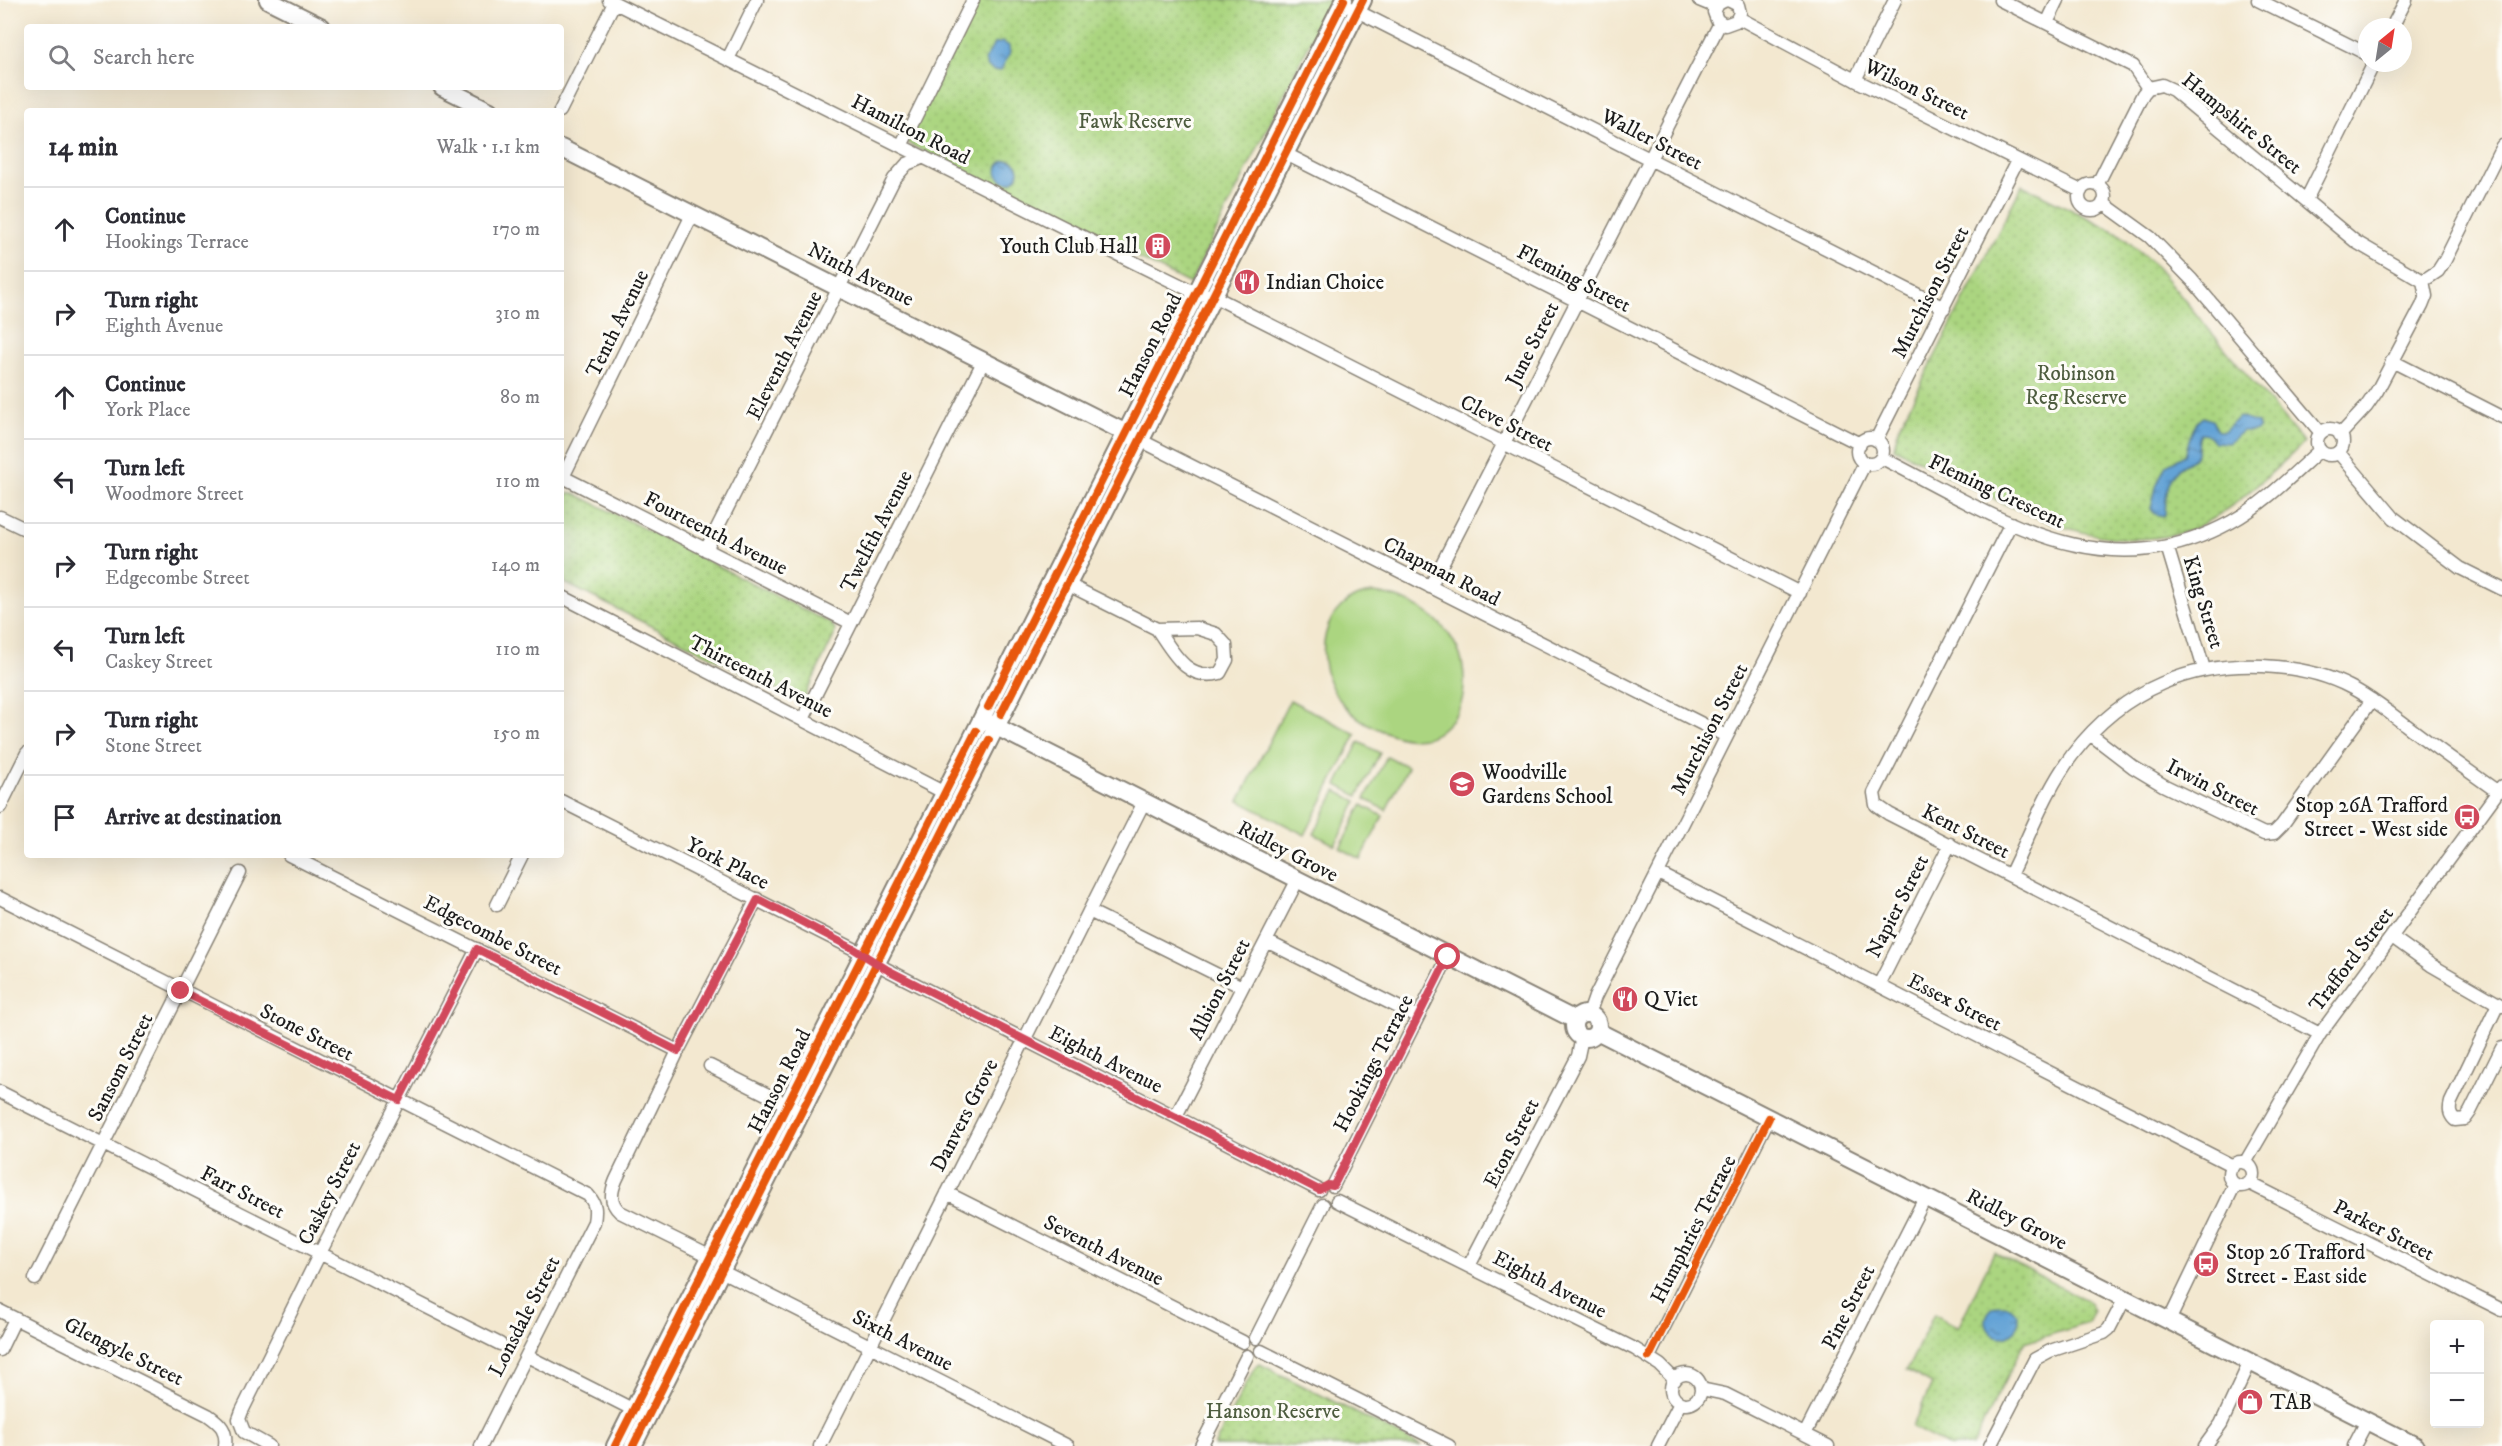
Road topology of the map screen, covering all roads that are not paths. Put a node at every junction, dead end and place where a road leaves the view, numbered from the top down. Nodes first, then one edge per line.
1 (268, 0) edge
2 (757, 0) edge
3 (973, 0) edge
4 (1700, 0) edge
5 (1895, 0) edge
6 (2000, 0) edge
7 (2058, 0) edge
8 (2258, 0) edge
9 (2406, 0) edge
10 (611, 1) edge
11 (1343, 2) edge
12 (1728, 2) edge
13 (1360, 6) edge
14 (1739, 18) junction
15 (2397, 18) edge
16 (1720, 23) junction
17 (2047, 23) junction
18 (316, 24) edge
19 (2358, 50) edge
20 (728, 59) junction
21 (2370, 72) edge
22 (1855, 80) junction
23 (2148, 88) junction
24 (448, 90) edge
25 (484, 108) edge
26 (561, 108) edge
27 (901, 146) junction
28 (2502, 146) edge
29 (564, 150) edge
30 (1277, 150) junction
31 (924, 157) junction
32 (1649, 159) junction
33 (2017, 160) junction
34 (2097, 185) junction
35 (2081, 192) junction
36 (2306, 200) junction
37 (2103, 203) junction
38 (692, 215) junction
39 (2423, 281) junction
40 (839, 288) junction
41 (1196, 293) junction
42 (1213, 296) junction
43 (1576, 301) junction
44 (1944, 308) junction
45 (2392, 361) junction
46 (983, 362) junction
47 (2502, 417) edge
48 (2321, 433) junction
49 (2340, 435) junction
50 (1133, 436) junction
51 (1876, 440) junction
52 (1504, 444) junction
53 (1860, 444) junction
54 (2320, 450) junction
55 (2338, 452) junction
56 (1881, 458) junction
57 (1865, 463) junction
58 (564, 475) edge
59 (564, 480) edge
60 (0, 517) edge
61 (2011, 523) junction
62 (24, 529) edge
63 (2167, 546) junction
64 (706, 550) junction
65 (1060, 580) junction
66 (1430, 587) junction
67 (2502, 589) edge
68 (1800, 593) junction
69 (564, 598) edge
70 (851, 623) junction
71 (1157, 629) junction
72 (2204, 669) junction
73 (2372, 700) junction
74 (803, 719) junction
75 (988, 723) junction
76 (2090, 734) junction
77 (1726, 736) junction
78 (24, 759) edge
79 (2500, 789) edge
80 (943, 792) junction
81 (564, 802) edge
82 (1144, 802) junction
83 (0, 807) edge
84 (955, 807) junction
85 (1950, 844) junction
86 (295, 858) edge
87 (520, 858) edge
88 (240, 873) dead end
89 (1658, 873) junction
90 (2010, 875) junction
91 (1297, 880) junction
92 (0, 898) edge
93 (758, 899) junction
94 (497, 905) dead end
95 (1089, 911) junction
96 (2392, 937) junction
97 (1266, 941) junction
98 (477, 949) junction
99 (1448, 957) junction
100 (870, 959) junction
101 (1879, 985) junction
102 (1242, 987) junction
103 (181, 991) junction
104 (2500, 1005) edge
105 (1418, 1017) junction
106 (1582, 1017) junction
107 (1590, 1034) junction
108 (2319, 1034) junction
109 (1024, 1040) junction
110 (2502, 1048) edge
111 (678, 1051) junction
112 (710, 1066) dead end
113 (0, 1092) edge
114 (399, 1100) junction
115 (794, 1108) junction
116 (1176, 1116) junction
117 (1769, 1118) junction
118 (104, 1143) junction
119 (2239, 1165) junction
120 (2249, 1183) junction
121 (2235, 1184) junction
122 (1333, 1186) junction
123 (1319, 1190) junction
124 (947, 1193) junction
125 (1925, 1198) junction
126 (1337, 1201) junction
127 (595, 1203) joint
128 (1323, 1205) junction
129 (320, 1253) junction
130 (716, 1264) junction
131 (1469, 1266) junction
132 (35, 1279) dead end
133 (2124, 1300) junction
134 (2502, 1310) edge
135 (0, 1311) edge
136 (15, 1319) junction
137 (2169, 1321) junction
138 (1256, 1338) junction
139 (1243, 1342) junction
140 (500, 1344) dead end
141 (871, 1345) junction
142 (0, 1350) edge
143 (1261, 1351) junction
144 (526, 1356) junction
145 (1247, 1356) junction
146 (1649, 1357) junction
147 (2250, 1362) junction
148 (1675, 1380) junction
149 (1701, 1389) junction
150 (1680, 1403) junction
151 (640, 1413) junction
152 (2367, 1422) junction
153 (1806, 1434) junction
154 (225, 1446) edge
155 (269, 1446) edge
156 (481, 1446) edge
157 (615, 1446) edge
158 (633, 1446) edge
159 (820, 1446) edge
160 (1068, 1446) edge
161 (1201, 1446) edge
162 (1449, 1446) edge
163 (1658, 1446) edge
164 (1828, 1446) edge
165 (1990, 1446) edge
166 (2205, 1446) edge
167 (2354, 1446) edge
168 (2416, 1446) edge

1 - 18 main road
2 - 20 street
3 - 27 street
4 - 12 street
5 - 22 street
6 - 17 street, Hampshire Street
7 - 17 street
8 - 19 street
9 - 15 street
10 - 20 street, Hamilton Road
10 - 26 street
11 - 13 street, Waller Street
11 - 30 main road, Hanson Road
12 - 14 street
12 - 16 street
13 - 30 main road, Hanson Road
13 - 32 street, Waller Street
14 - 16 street
14 - 22 street, Wilson Street
16 - 32 street, June Street
17 - 23 street, Hampshire Street
20 - 27 street, Hamilton Road
21 - 36 street
22 - 33 street, Wilson Street
23 - 34 street
23 - 36 street, Hampshire Street
24 - 25 main road
27 - 31 street, Hamilton Road
28 - 39 street
29 - 38 main road, Ninth Avenue
30 - 41 main road, Hanson Road
30 - 42 main road, Hanson Road
30 - 43 street, Fleming Street
31 - 40 street, Eleventh Avenue
31 - 41 street, Hamilton Road
32 - 43 street, June Street
32 - 44 street, Waller Street
33 - 35 street, Wilson Street
33 - 44 street, Murchison Street
34 - 35 street
34 - 37 street
35 - 37 street
36 - 39 street, Hampshire Street
37 - 48 street
38 - 40 main road, Ninth Avenue
38 - 58 street, Tenth Avenue
39 - 45 street
40 - 46 main road, Ninth Avenue
40 - 64 street, Eleventh Avenue
41 - 42 street, Cleve Street
41 - 50 main road, Hanson Road
42 - 50 main road, Hanson Road
42 - 52 street, Cleve Street
43 - 52 street, June Street
43 - 53 street, Fleming Street
44 - 51 street, Murchison Street
45 - 47 street
45 - 49 street
46 - 50 main road, Ninth Avenue
46 - 70 street, Twelfth Avenue
48 - 49 street
48 - 54 street
49 - 55 street
50 - 65 main road, Hanson Road
50 - 66 street, Chapman Road
51 - 53 street
51 - 56 street
52 - 66 street, June Street
52 - 68 street, Cleve Street
53 - 57 street
54 - 55 street
54 - 63 street, Fleming Crescent
55 - 67 street
56 - 57 street
56 - 61 street, Fleming Crescent
57 - 68 street, Murchison Street
59 - 64 street, Fourteenth Avenue
60 - 62 street
61 - 63 street, Fleming Crescent
61 - 85 street, Kent Street
63 - 72 street, King Street
64 - 70 street, Fourteenth Avenue
65 - 71 street
65 - 75 main road, Hanson Road
66 - 77 street, Chapman Road
68 - 77 street, Murchison Street
69 - 74 street, Thirteenth Avenue
70 - 74 street, Twelfth Avenue
71 - 71 street
72 - 73 street
72 - 76 street
73 - 76 street, Irwin Street
73 - 79 street
74 - 80 street, Thirteenth Avenue
75 - 80 main road, Hanson Road
75 - 82 main road, Ridley Grove
75 - 84 main road, Hanson Road
76 - 90 street
77 - 89 street, Murchison Street
78 - 83 street
79 - 96 street, Trafford Street
80 - 84 main road
80 - 100 main road, Hanson Road
81 - 93 street, York Place
82 - 91 main road, Ridley Grove
82 - 95 street, Danvers Grove
84 - 100 main road, Hanson Road
85 - 90 street, Kent Street
85 - 101 street, Napier Street
86 - 98 street, Edgecombe Street
87 - 94 street
88 - 103 street, Sansom Street
89 - 101 street, Essex Street
89 - 106 street, Murchison Street
90 - 108 street, Kent Street
91 - 97 street, Albion Street
91 - 99 main road, Ridley Grove
92 - 103 street, Stone Street
93 - 100 street, York Place
93 - 111 street
95 - 102 street
95 - 109 street, Danvers Grove
96 - 104 street
96 - 108 street, Trafford Street
97 - 102 street, Albion Street
97 - 105 street
98 - 111 street, Edgecombe Street
98 - 114 street, Caskey Street
99 - 105 street, Hookings Terrace
99 - 106 main road, Ridley Grove
100 - 109 street, Eighth Avenue
100 - 115 main road, Hanson Road
101 - 119 street, Essex Street
102 - 116 street, Albion Street
103 - 114 street, Stone Street
103 - 118 street, Sansom Street
104 - 110 street
105 - 122 street, Hookings Terrace
106 - 107 main road
107 - 117 main road, Ridley Grove
107 - 131 street, Eton Street
108 - 119 street, Trafford Street
109 - 116 street, Eighth Avenue
109 - 124 street, Danvers Grove
111 - 130 street, Sixth Avenue
112 - 115 street
113 - 118 street, Farr Street
114 - 127 street, Stone Street
114 - 129 street, Caskey Street
115 - 130 main road, Hanson Road
116 - 123 street, Eighth Avenue
117 - 125 main road, Ridley Grove
117 - 146 street, Humphries Terrace
118 - 129 street, Farr Street
118 - 132 street, Sansom Street
119 - 120 street
119 - 121 street
120 - 121 street
120 - 134 street, Parker Street
121 - 137 street
122 - 123 street
122 - 126 street
123 - 128 street
124 - 139 street, Seventh Avenue
124 - 141 street, Danvers Grove
125 - 133 main road, Ridley Grove
125 - 153 street, Pine Street
126 - 128 street
126 - 131 street, Eighth Avenue
127 - 144 street, Lonsdale Street
128 - 138 street
129 - 140 street, Farr Street
129 - 155 street, Caskey Street
130 - 141 street, Sixth Avenue
130 - 151 main road, Hanson Road
131 - 146 street, Eighth Avenue
133 - 137 main road, Ridley Grove
133 - 165 street
135 - 136 street, Glengyle Street
136 - 142 street
136 - 154 street, Glengyle Street
137 - 147 main road, Ridley Grove
138 - 139 street
138 - 143 street
139 - 145 street
141 - 159 street, Danvers Grove
141 - 160 street, Sixth Avenue
143 - 145 street
143 - 162 street
144 - 151 street
144 - 156 street, Lonsdale Street
145 - 161 street
146 - 148 street, Eighth Avenue
147 - 152 main road, Ridley Grove
147 - 166 street
148 - 149 street
148 - 150 street
149 - 150 street
149 - 153 street
150 - 163 street
151 - 157 main road, Hanson Road
151 - 158 main road, Hanson Road
152 - 167 street
152 - 168 main road, Ridley Grove
153 - 164 street

